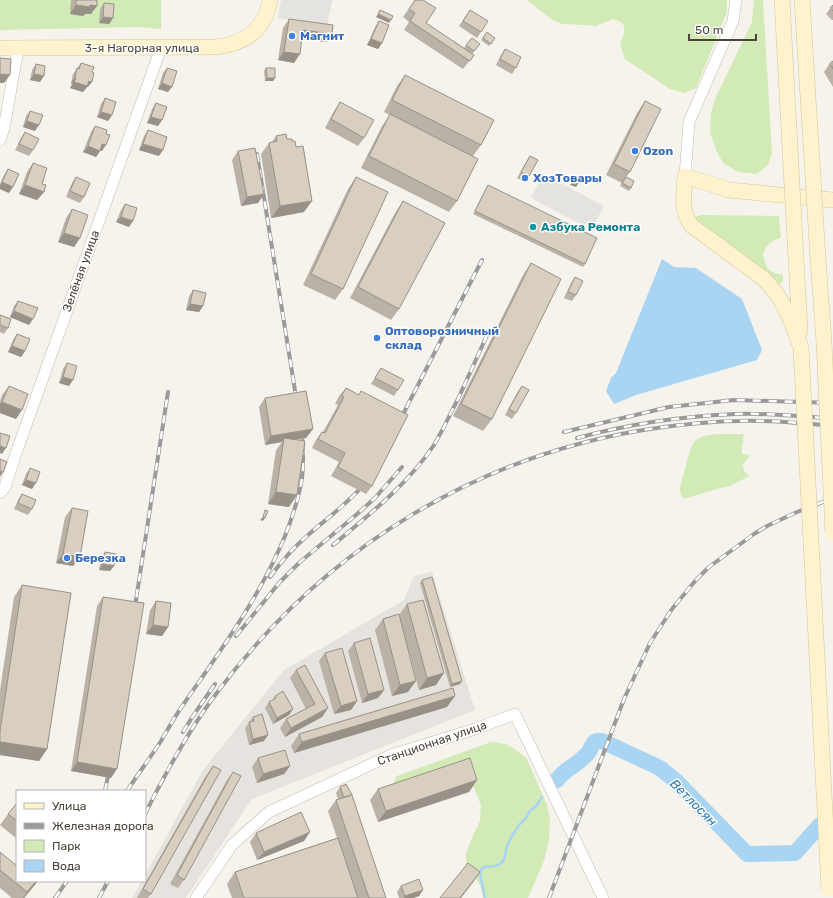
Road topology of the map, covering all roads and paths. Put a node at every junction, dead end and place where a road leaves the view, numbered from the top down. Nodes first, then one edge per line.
1 (736, 0) edge
2 (782, 0) edge
3 (802, 0) edge
4 (270, 5) edge
5 (0, 48) edge
6 (161, 48) junction
7 (18, 49) junction
8 (0, 140) edge
9 (685, 176) junction
10 (833, 200) edge
11 (833, 320) edge
12 (824, 342) junction
13 (801, 348) junction
14 (0, 493) edge
15 (833, 533) edge
16 (830, 893) edge
17 (196, 898) edge
18 (602, 898) edge

1 - 9 street
2 - 13 main road, bridge
3 - 12 main road, bridge
4 - 6 main road, 3-я Нагорная улица
5 - 7 main road, 3-я Нагорная улица
6 - 7 main road, 3-я Нагорная улица
6 - 14 street, Зелёная улица
7 - 8 street
9 - 10 main road
9 - 13 main road
11 - 12 main road
12 - 15 main road, bridge
13 - 16 main road, bridge
17 - 18 street, Станционная улица

